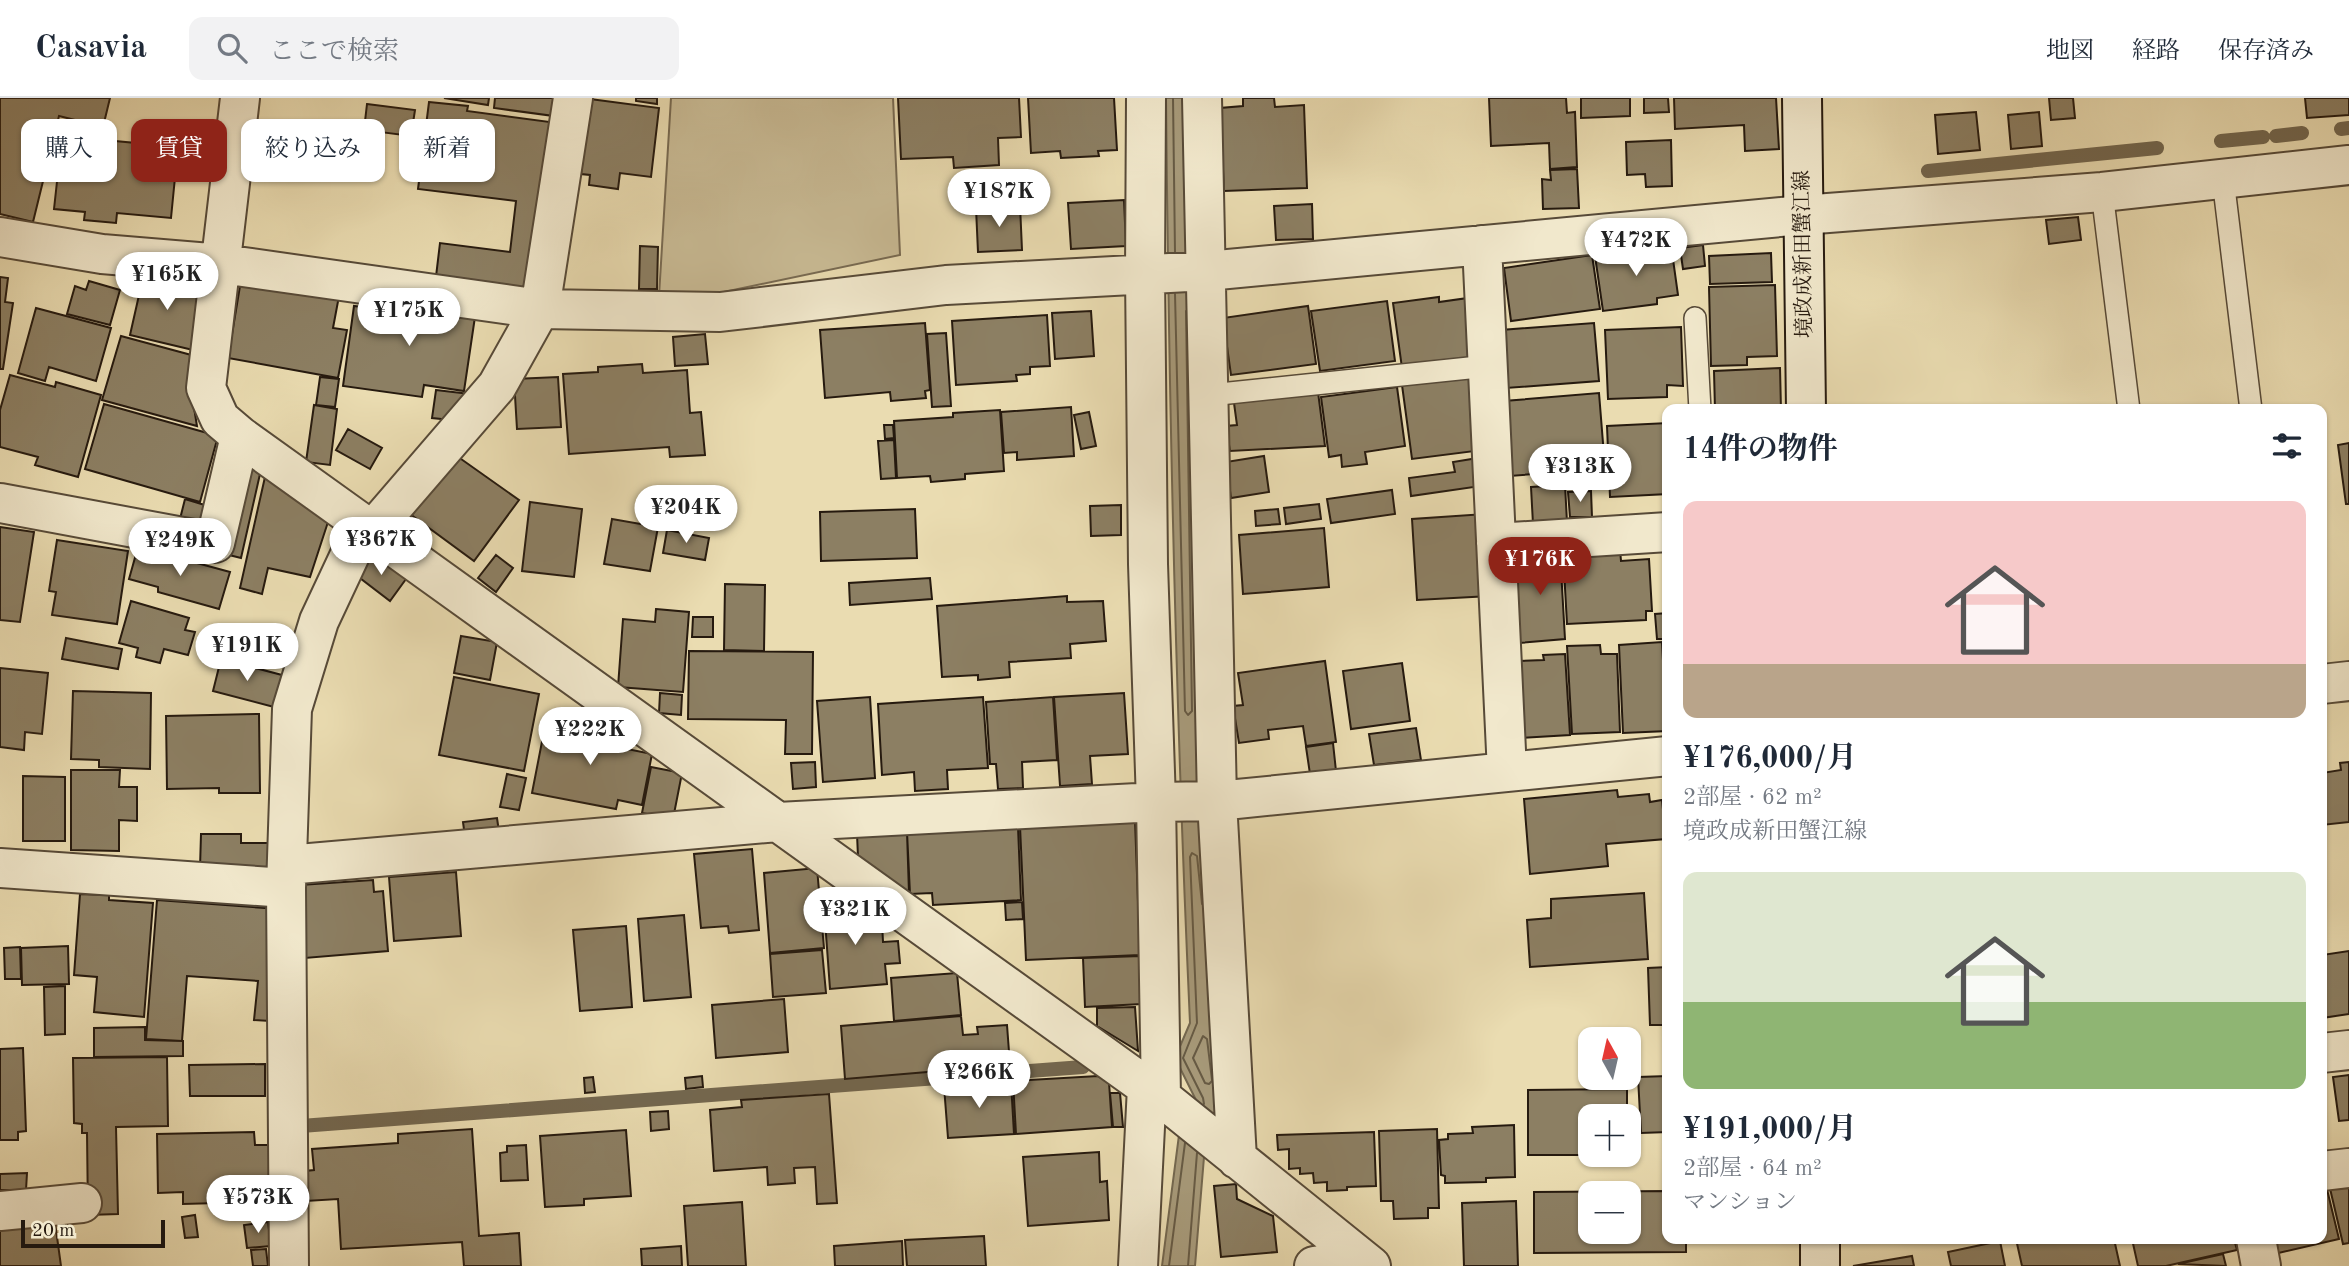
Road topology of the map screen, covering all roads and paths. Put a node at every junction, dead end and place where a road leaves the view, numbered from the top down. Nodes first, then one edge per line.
1 (240, 98) edge
2 (573, 98) edge
3 (1146, 98) edge
4 (1202, 98) edge
5 (1802, 98) edge
6 (2349, 165) edge
7 (2223, 179) junction
8 (2102, 192) junction
9 (1802, 215) junction
10 (0, 237) edge
11 (1482, 245) junction
12 (222, 264) junction
13 (1177, 273) junction
14 (540, 309) junction
15 (1695, 318) dead end
16 (1488, 366) junction
17 (1210, 395) junction
18 (1700, 404) edge
19 (1807, 404) edge
20 (2128, 404) edge
21 (2250, 404) edge
22 (240, 436) junction
23 (0, 503) edge
24 (368, 528) junction
25 (1662, 532) edge
26 (1496, 543) junction
27 (2349, 681) edge
28 (2327, 683) edge
29 (1662, 757) edge
30 (1507, 772) junction
31 (1186, 801) junction
32 (778, 822) junction
33 (0, 868) edge
34 (286, 877) junction
35 (2349, 1050) edge
36 (2327, 1052) edge
37 (1162, 1098) junction
38 (1229, 1152) junction
39 (2349, 1168) edge
40 (2327, 1170) edge
41 (82, 1203) dead end
42 (0, 1212) edge
43 (1820, 1244) edge
44 (2257, 1244) edge
45 (1366, 1263) edge
46 (289, 1266) edge
47 (1138, 1266) edge
48 (1314, 1266) edge
49 (1820, 1266) edge
50 (2261, 1266) edge

1 - 12 street
2 - 14 street
3 - 13 street
4 - 13 street
5 - 9 street, 境政成新田蟹江線
6 - 7 street
7 - 8 street
7 - 21 lane
8 - 9 street
8 - 20 lane
9 - 11 street
9 - 19 street, 境政成新田蟹江線
10 - 12 street
11 - 13 street
11 - 16 street
12 - 14 street
12 - 22 street
13 - 14 street
13 - 17 street
13 - 31 street
14 - 24 street
15 - 18 lane
16 - 17 lane
16 - 26 street
17 - 31 street
22 - 23 street
22 - 24 street
24 - 32 street
24 - 34 street
25 - 26 street
26 - 30 street
27 - 28 street
29 - 30 street
30 - 31 street
31 - 32 street
31 - 37 street
31 - 38 street
32 - 34 street
32 - 37 street
33 - 34 street
34 - 46 street
35 - 36 street
37 - 38 street
37 - 47 street
38 - 45 street
39 - 40 street
41 - 42 street
43 - 49 street
44 - 50 street
45 - 48 street

